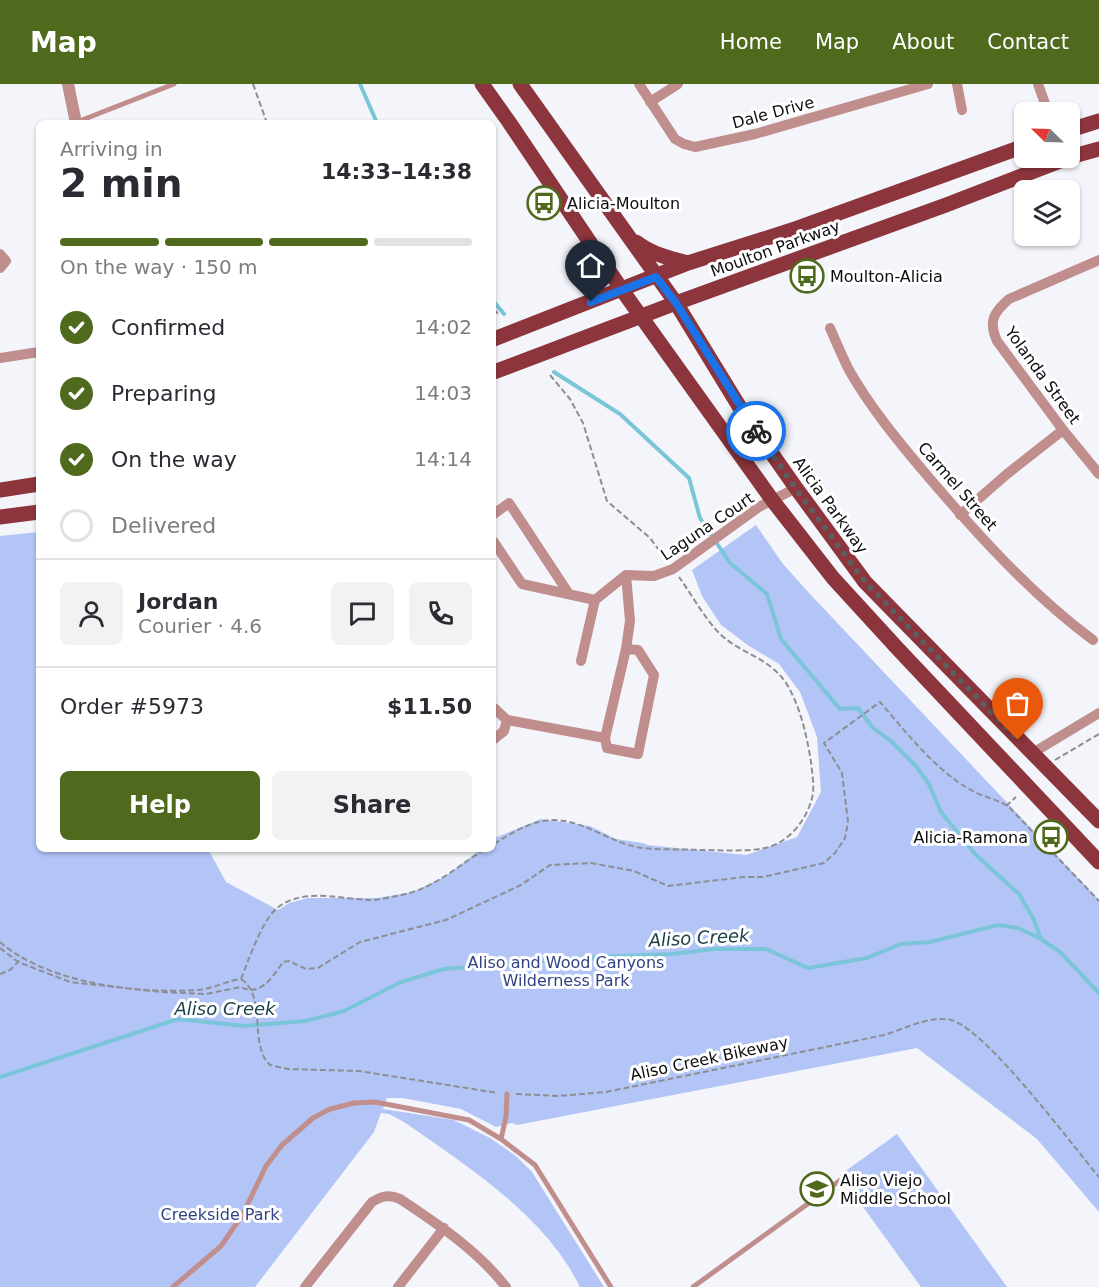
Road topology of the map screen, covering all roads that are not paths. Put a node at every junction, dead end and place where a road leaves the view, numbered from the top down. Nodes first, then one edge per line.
1 (174, 84) edge
2 (482, 84) edge
3 (520, 84) edge
4 (639, 84) edge
5 (678, 84) edge
6 (928, 84) edge
7 (957, 84) edge
8 (1038, 84) edge
9 (72, 85) edge
10 (650, 102) junction
11 (1044, 102) edge
12 (962, 111) dead end
13 (75, 120) edge
14 (83, 120) edge
15 (1099, 121) edge
16 (1080, 127) edge
17 (1099, 149) edge
18 (1014, 150) edge
19 (1080, 154) edge
20 (1042, 168) edge
21 (626, 235) junction
22 (0, 254) edge
23 (1099, 260) edge
24 (688, 263) junction
25 (0, 268) edge
26 (656, 277) junction
27 (622, 290) junction
28 (676, 303) junction
29 (643, 317) junction
30 (830, 328) dead end
31 (496, 338) edge
32 (36, 352) edge
33 (0, 358) edge
34 (496, 371) edge
35 (1064, 430) junction
36 (1099, 474) edge
37 (36, 484) edge
38 (796, 489) junction
39 (0, 490) edge
40 (773, 501) junction
41 (36, 512) edge
42 (496, 513) edge
43 (960, 515) junction
44 (0, 517) edge
45 (496, 545) edge
46 (627, 575) junction
47 (569, 594) junction
48 (595, 600) junction
49 (1094, 640) dead end
50 (626, 649) junction
51 (581, 661) dead end
52 (496, 710) edge
53 (1099, 713) edge
54 (507, 720) junction
55 (496, 737) edge
56 (605, 738) junction
57 (1031, 754) junction
58 (1014, 771) junction
59 (1099, 821) edge
60 (1099, 862) edge
61 (507, 1094) road end
62 (501, 1139) junction
63 (842, 1179) dead end
64 (444, 1228) junction
65 (400, 1286) edge
66 (173, 1287) edge
67 (305, 1287) edge
68 (506, 1287) edge
69 (611, 1287) edge
70 (693, 1287) edge

1 - 14 lane
2 - 27 main road
3 - 21 main road, Alicia Parkway
4 - 10 street
5 - 10 street
6 - 10 street, Dale Drive
7 - 12 street
8 - 11 street
9 - 13 street
15 - 16 main road
17 - 19 main road, Moulton Parkway
18 - 24 main road, Moulton Parkway
20 - 28 main road, Moulton Parkway
21 - 24 main road
21 - 26 main road, Alicia Parkway
22 - 25 street
23 - 35 street, Yolanda Street
24 - 26 main road, Moulton Parkway
26 - 27 main road, Moulton Parkway
26 - 28 main road, Alicia Parkway
27 - 29 main road
27 - 31 main road, Moulton Parkway
28 - 29 main road, Moulton Parkway
28 - 38 main road, Alicia Parkway
29 - 34 main road, Moulton Parkway
29 - 40 main road
30 - 43 street, Carmel Street
32 - 33 street
35 - 36 street, Yolanda Street
35 - 43 street
37 - 39 main road
38 - 40 street, Laguna Court
38 - 57 main road, Alicia Parkway
40 - 46 street, Laguna Court
40 - 58 main road
41 - 44 main road
42 - 47 street
43 - 49 street, Carmel Street
45 - 47 street
46 - 48 street
46 - 50 street
47 - 48 street
48 - 51 street
50 - 56 street
50 - 56 street
52 - 54 street
53 - 57 street
54 - 55 street
54 - 56 street
57 - 58 main road
57 - 59 main road, Alicia Parkway
58 - 60 main road
61 - 62 lane
62 - 66 lane
62 - 69 lane
63 - 70 lane
64 - 65 street
64 - 67 street
64 - 68 street

